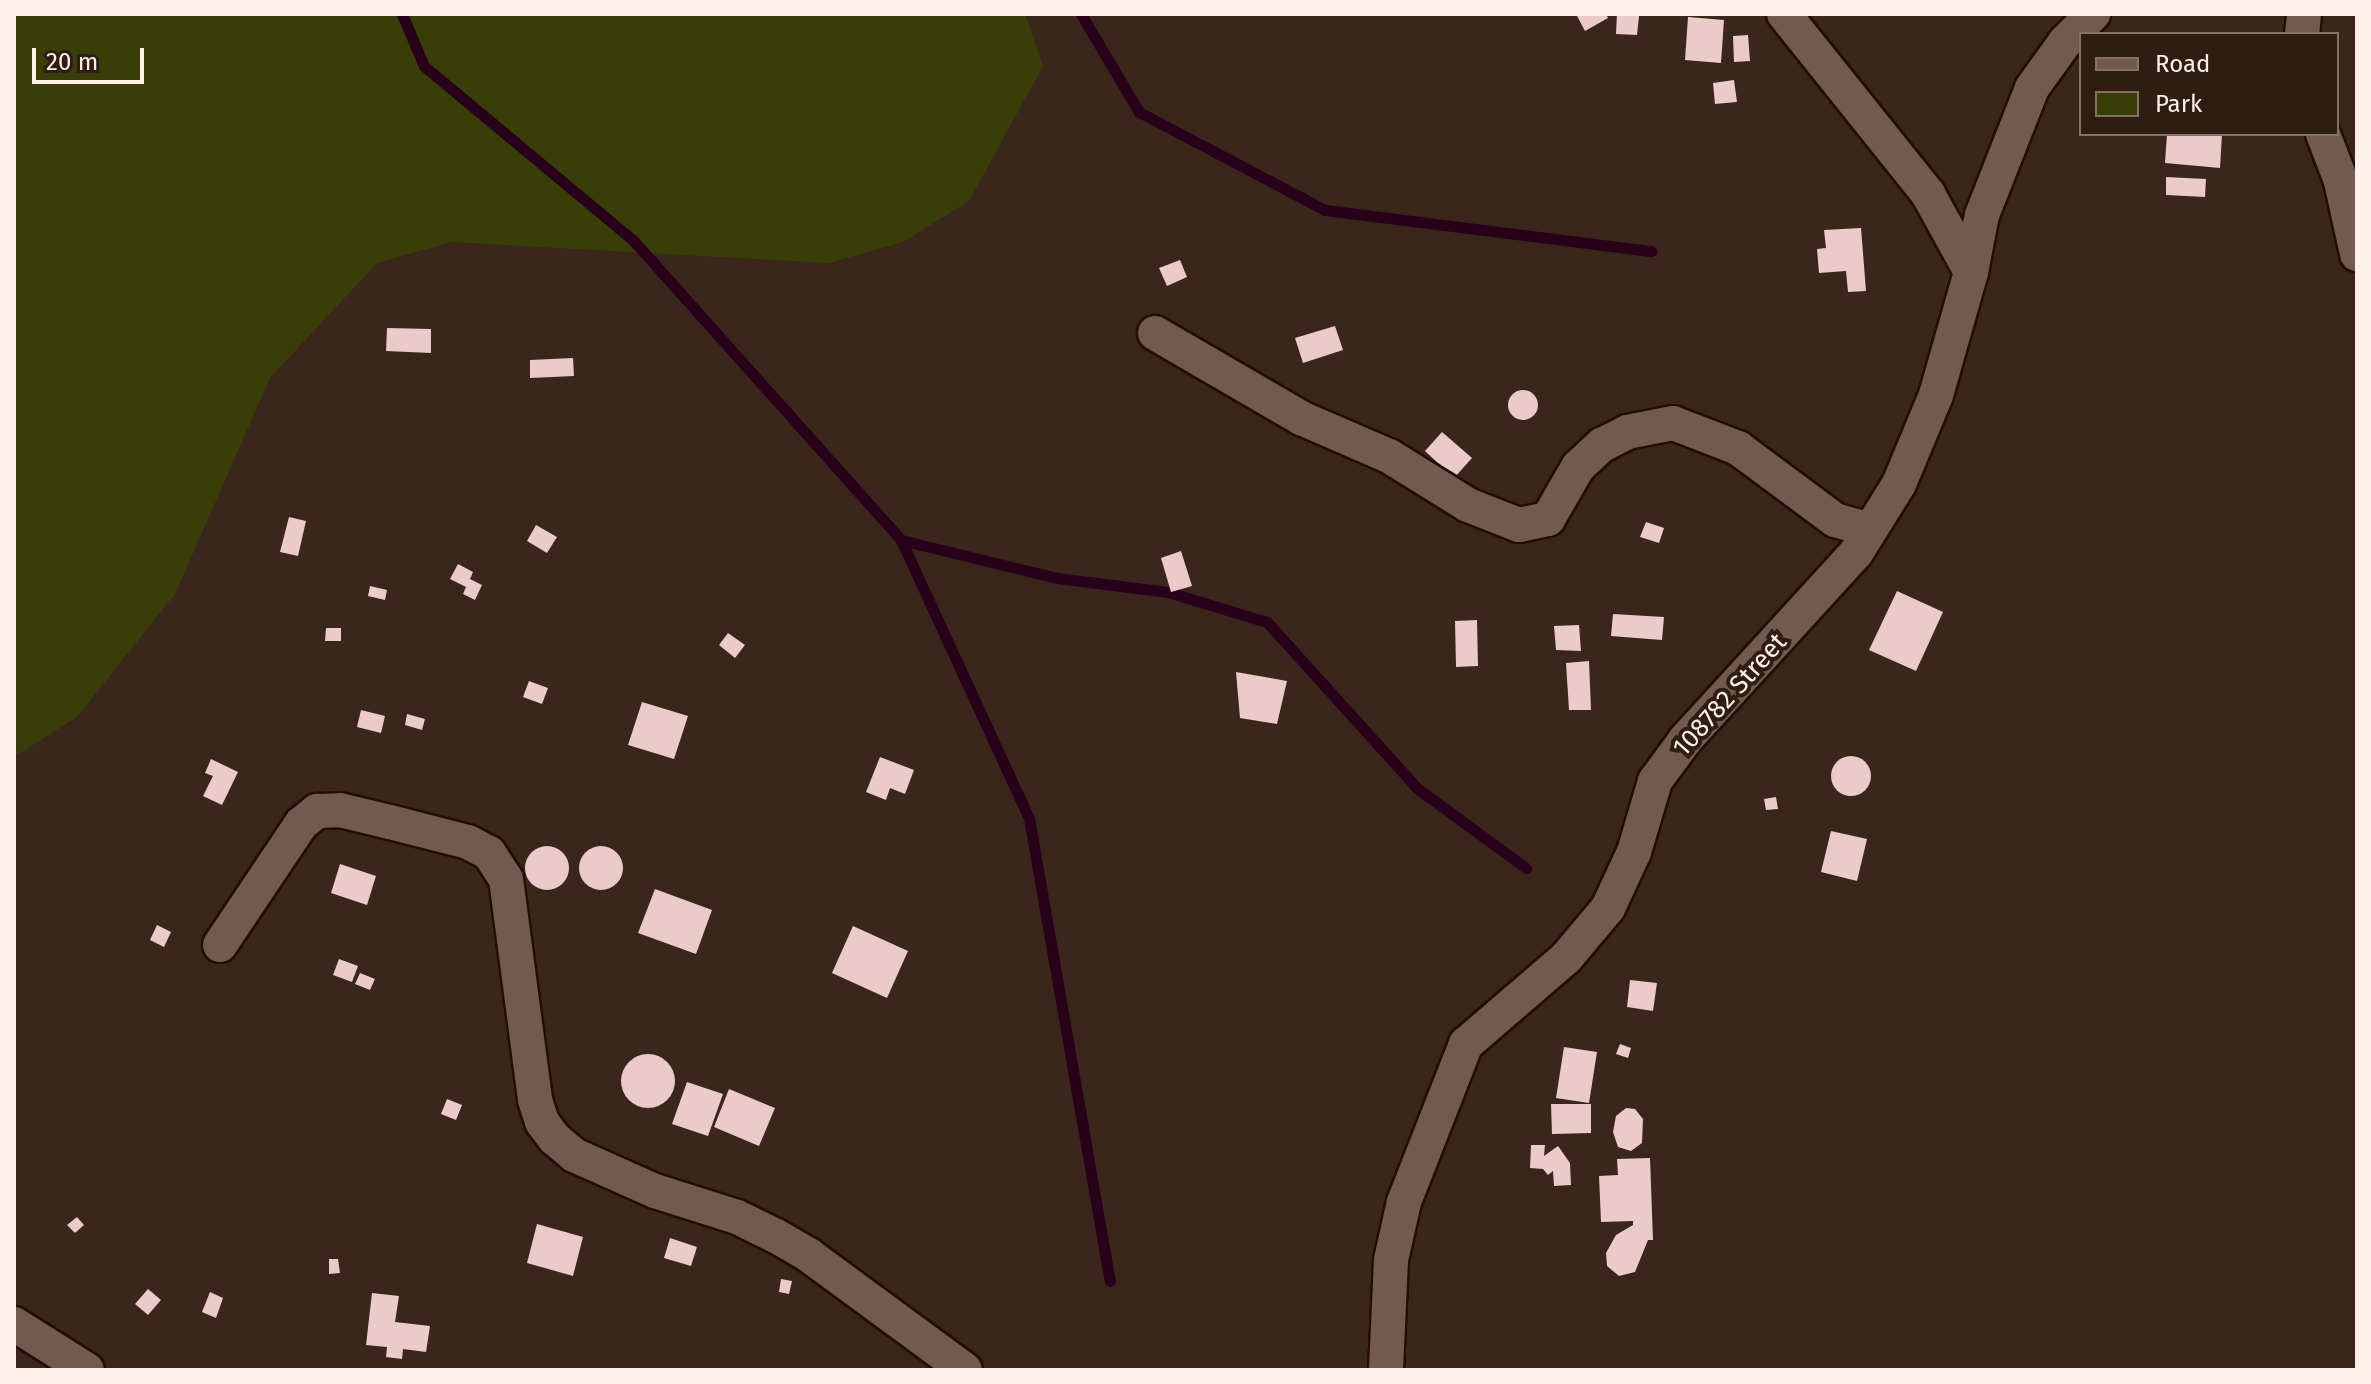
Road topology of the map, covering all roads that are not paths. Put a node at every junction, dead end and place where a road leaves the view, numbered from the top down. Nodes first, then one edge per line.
1 (1784, 14) edge
2 (2093, 14) edge
3 (2324, 136) edge
4 (2357, 254) edge
5 (1971, 272) junction
6 (1155, 333) dead end
7 (1870, 530) junction
8 (220, 945) dead end
9 (14, 1324) edge
10 (87, 1370) edge
11 (965, 1370) edge
12 (1386, 1370) edge

1 - 5 street
2 - 5 street, 108782 Street
3 - 4 street
5 - 7 street, 108782 Street
6 - 7 street
7 - 12 street, 108782 Street
8 - 11 street
9 - 10 street

